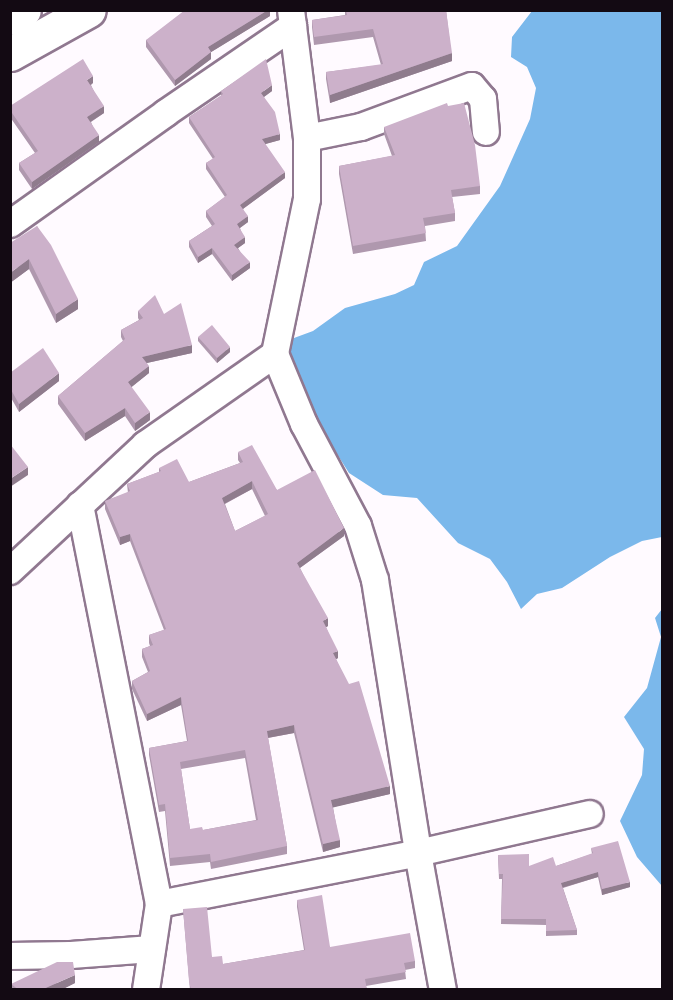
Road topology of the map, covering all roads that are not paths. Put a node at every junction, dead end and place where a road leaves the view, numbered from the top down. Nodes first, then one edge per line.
1 (24, 10) edge
2 (89, 10) edge
3 (10, 18) edge
4 (292, 18) edge
5 (10, 54) edge
6 (486, 132) dead end
7 (308, 138) junction
8 (10, 224) edge
9 (275, 354) junction
10 (80, 506) junction
11 (10, 572) edge
12 (590, 814) dead end
13 (418, 853) junction
14 (159, 903) junction
15 (152, 949) junction
16 (10, 956) edge
17 (146, 990) edge
18 (443, 990) edge

1 - 3 main road
2 - 5 main road
4 - 7 street
4 - 8 street
6 - 7 street
7 - 9 street
9 - 10 street
9 - 13 street
10 - 11 street
10 - 14 street
12 - 13 street
13 - 14 street
13 - 18 street
14 - 15 street
15 - 16 street
15 - 17 street

